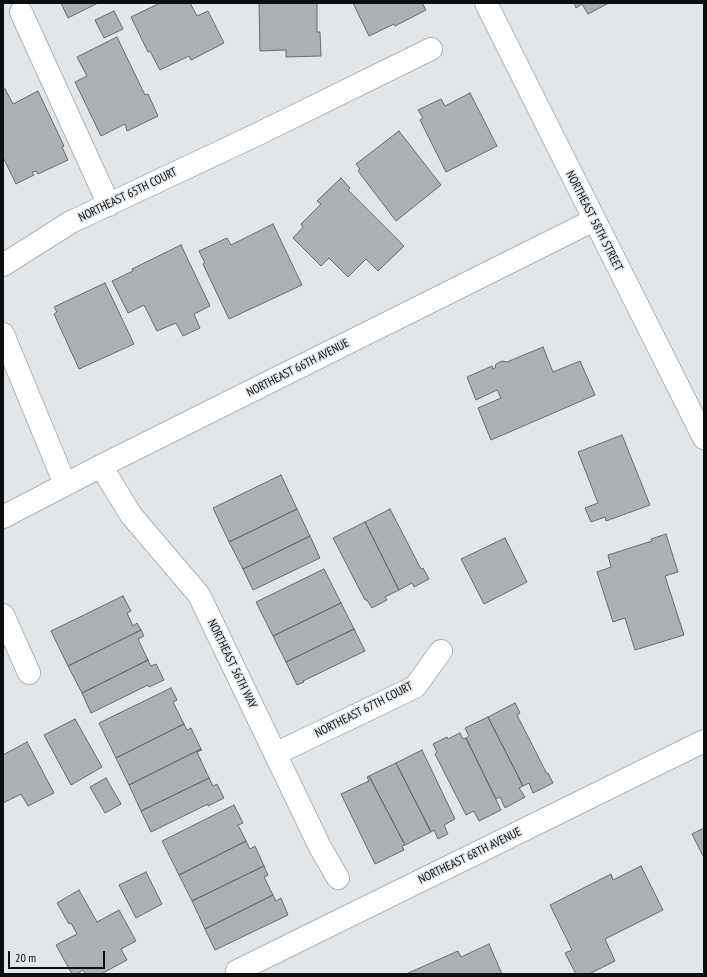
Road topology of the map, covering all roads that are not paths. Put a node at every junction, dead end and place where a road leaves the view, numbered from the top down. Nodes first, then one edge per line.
1 (486, 3) edge
2 (21, 12) dead end
3 (430, 49) dead end
4 (109, 204) junction
5 (594, 220) junction
6 (3, 265) edge
7 (3, 334) edge
8 (704, 438) edge
9 (101, 466) junction
10 (65, 484) junction
11 (3, 517) edge
12 (3, 615) edge
13 (441, 651) dead end
14 (29, 673) dead end
15 (704, 741) edge
16 (275, 754) junction
17 (338, 878) dead end
18 (236, 972) dead end

1 - 5 street, NORTHEAST 58TH STREET
2 - 4 street
3 - 4 street, NORTHEAST 65TH COURT
4 - 6 street, NORTHEAST 65TH COURT
5 - 8 street, NORTHEAST 58TH STREET
5 - 9 street, NORTHEAST 66TH AVENUE
7 - 10 street
9 - 10 street, NORTHEAST 66TH AVENUE
9 - 16 street, NORTHEAST 56TH WAY
10 - 11 street, NORTHEAST 66TH AVENUE
12 - 14 street
13 - 16 street, NORTHEAST 67TH COURT
15 - 18 street, NORTHEAST 68TH AVENUE
16 - 17 street, NORTHEAST 56TH WAY

